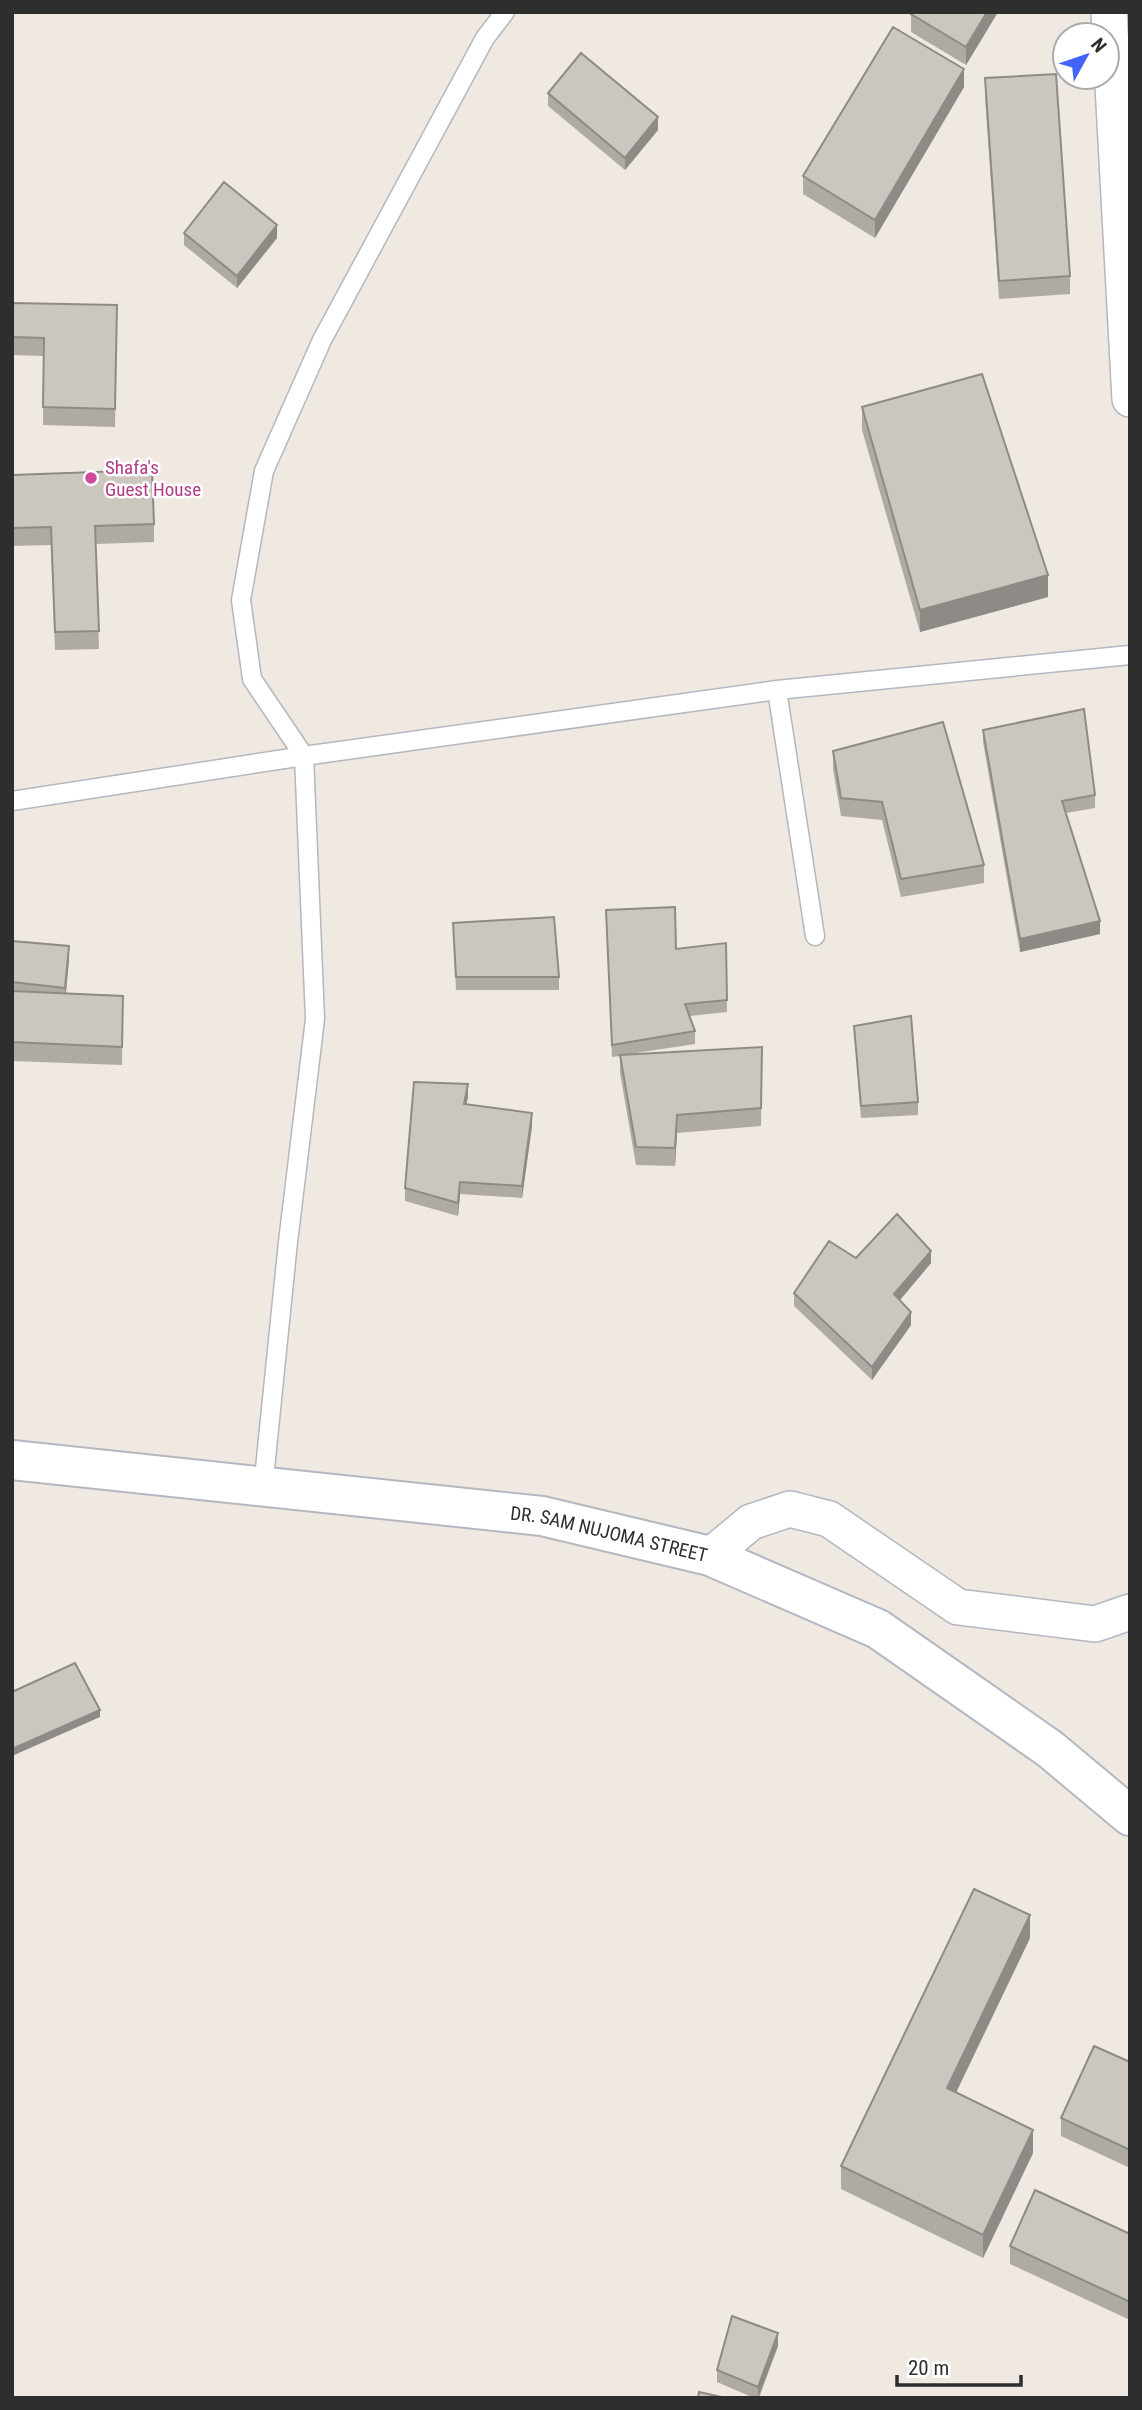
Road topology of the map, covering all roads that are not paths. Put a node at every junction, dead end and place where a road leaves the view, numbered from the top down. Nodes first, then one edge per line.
1 (505, 12) edge
2 (1109, 12) edge
3 (1130, 399) edge
4 (1130, 655) edge
5 (777, 690) junction
6 (304, 756) junction
7 (12, 801) edge
8 (815, 936) dead end
9 (14, 1463) edge
10 (263, 1488) junction
11 (710, 1556) junction
12 (1130, 1612) edge
13 (1130, 1816) edge

1 - 6 lane
2 - 3 street
4 - 5 lane
5 - 6 lane
5 - 8 lane
6 - 7 lane
6 - 10 lane
9 - 10 street, DR. SAM NUJOMA STREET
10 - 11 street, DR. SAM NUJOMA STREET
11 - 12 street
11 - 13 street, DR. SAM NUJOMA STREET

